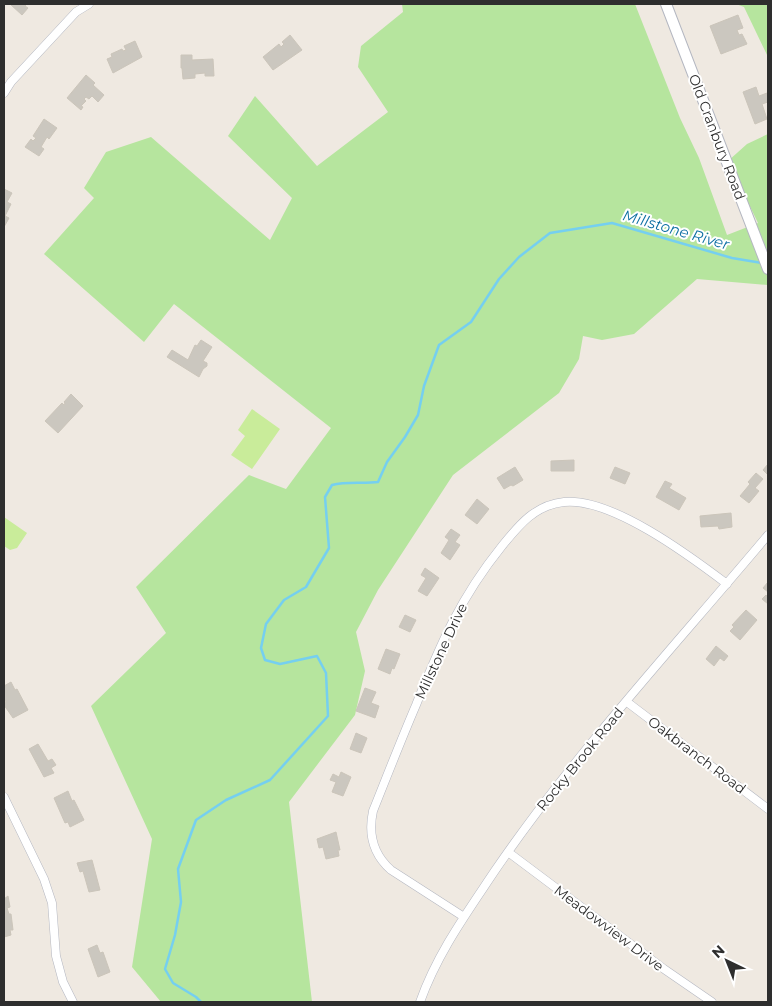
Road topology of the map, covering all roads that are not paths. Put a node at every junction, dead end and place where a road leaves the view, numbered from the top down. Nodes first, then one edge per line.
1 (89, 4) edge
2 (666, 4) edge
3 (4, 93) edge
4 (768, 270) edge
5 (768, 535) edge
6 (727, 584) junction
7 (627, 702) junction
8 (4, 797) edge
9 (768, 809) edge
10 (508, 852) junction
11 (464, 917) junction
12 (73, 1002) edge
13 (420, 1002) edge
14 (712, 1002) edge

1 - 3 street
2 - 4 street, Old Cranbury Road
5 - 6 street, Rocky Brook Road
6 - 7 street, Rocky Brook Road
6 - 11 street, Millstone Drive
7 - 9 street, Oakbranch Road
7 - 10 street, Rocky Brook Road
8 - 12 street
10 - 11 street, Rocky Brook Road
10 - 14 street, Meadowview Drive
11 - 13 street, Rocky Brook Road

